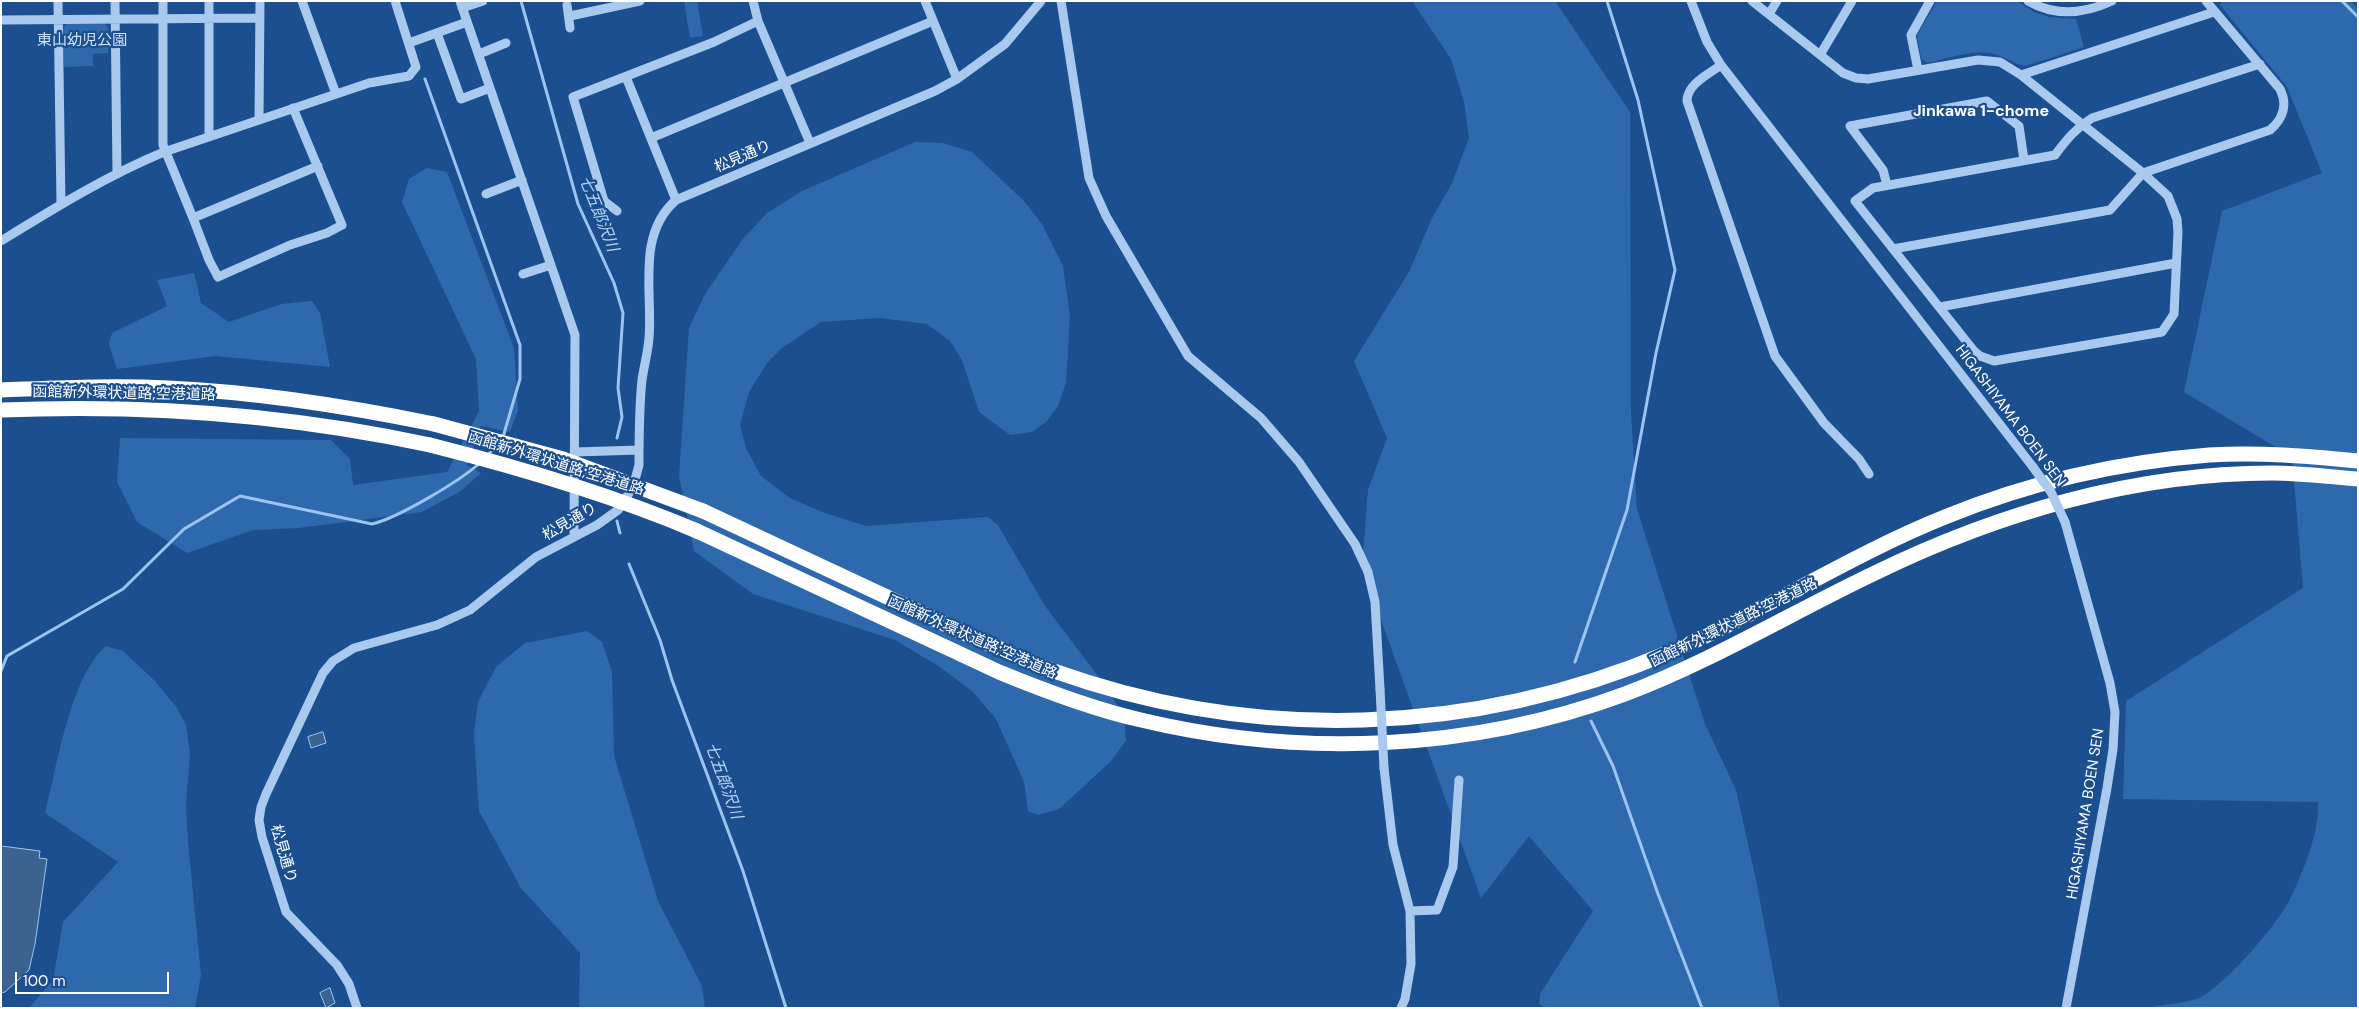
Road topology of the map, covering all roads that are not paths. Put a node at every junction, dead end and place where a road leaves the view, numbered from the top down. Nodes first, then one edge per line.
1 (58, 1) edge
2 (115, 1) edge
3 (163, 1) edge
4 (209, 1) edge
5 (260, 1) edge
6 (302, 1) edge
7 (395, 1) edge
8 (483, 1) edge
9 (640, 1) edge
10 (754, 1) edge
11 (925, 1) edge
12 (1041, 1) edge
13 (1062, 1) edge
14 (1691, 1) edge
15 (1752, 1) edge
16 (1777, 1) edge
17 (1852, 1) edge
18 (1930, 1) edge
19 (2028, 1) edge
20 (2112, 1) edge
21 (2206, 1) edge
22 (461, 5) edge
23 (567, 5) dead end
24 (2214, 12) junction
25 (1769, 14) junction
26 (570, 16) junction
27 (260, 18) junction
28 (59, 19) junction
29 (115, 19) junction
30 (163, 19) junction
31 (209, 19) junction
32 (1, 20) edge
33 (758, 21) junction
34 (934, 21) junction
35 (467, 22) junction
36 (570, 28) dead end
37 (437, 33) junction
38 (409, 43) junction
39 (506, 43) dead end
40 (479, 54) junction
41 (1820, 55) junction
42 (2260, 64) junction
43 (1721, 65) junction
44 (1918, 70) junction
45 (2021, 74) junction
46 (626, 77) junction
47 (957, 79) junction
48 (784, 83) junction
49 (490, 88) junction
50 (336, 94) junction
51 (293, 108) junction
52 (259, 119) junction
53 (2082, 124) junction
54 (209, 137) junction
55 (651, 138) junction
56 (810, 143) junction
57 (164, 152) junction
58 (2024, 160) junction
59 (318, 166) junction
60 (2143, 172) junction
61 (117, 174) junction
62 (522, 180) junction
63 (1887, 185) junction
64 (486, 194) dead end
65 (676, 200) junction
66 (61, 204) junction
67 (617, 211) dead end
68 (194, 218) junction
69 (1, 241) edge
70 (1893, 249) junction
71 (2176, 264) junction
72 (551, 265) junction
73 (523, 274) dead end
74 (1940, 307) junction
75 (1, 390) edge
76 (1, 410) edge
77 (639, 450) junction
78 (575, 452) junction
79 (2358, 462) edge
80 (1869, 474) dead end
81 (2358, 479) edge
82 (574, 536) junction
83 (1459, 780) dead end
84 (1410, 912) junction
85 (357, 1008) edge
86 (1401, 1008) edge
87 (2066, 1008) edge

1 - 28 street
2 - 29 street
3 - 30 street
4 - 31 street
5 - 27 street
6 - 50 street
7 - 38 street
8 - 22 street
9 - 26 street
10 - 33 street
11 - 34 street
12 - 47 street, 松見通り
13 - 84 street, bridge
14 - 43 street, HIGASHIYAMA BOEN SEN
15 - 25 street
16 - 25 street
17 - 41 street
18 - 44 street
19 - 20 street
21 - 24 street
22 - 35 street
23 - 26 street
24 - 42 street
24 - 45 street
25 - 41 street
26 - 36 street
27 - 31 street
27 - 52 street
28 - 29 street
28 - 32 street
28 - 66 street
29 - 30 street
29 - 61 street
30 - 31 street
30 - 57 street
31 - 54 street
33 - 46 street
33 - 48 street
34 - 47 street
34 - 48 street
35 - 37 street
35 - 40 street
37 - 38 street
37 - 49 street
38 - 50 street
39 - 40 street
40 - 49 street
41 - 44 street
42 - 53 street
42 - 60 street
43 - 80 street
43 - 87 street, HIGASHIYAMA BOEN SEN, bridge
44 - 45 street
45 - 53 street
46 - 55 street
46 - 67 street
47 - 56 street, 松見通り
48 - 55 street
48 - 56 street
49 - 62 street
50 - 51 street
51 - 52 street
51 - 59 street
52 - 54 street
53 - 58 street
53 - 60 street
54 - 57 street
55 - 65 street
56 - 65 street, 松見通り
57 - 61 street
57 - 68 street
58 - 63 street
58 - 63 street
59 - 68 street
59 - 68 street
60 - 70 street
60 - 71 street
61 - 66 street
62 - 64 street
62 - 72 street
63 - 70 street
65 - 77 street, 松見通り
66 - 69 street
70 - 74 street
71 - 74 street
71 - 74 street
72 - 73 street
72 - 78 street
75 - 79 highway, 函館新外環状道路;空港道路, bridge
76 - 81 highway, 函館新外環状道路;空港道路, bridge
77 - 78 street
77 - 82 street, 松見通り
78 - 82 street
82 - 85 street, 松見通り
83 - 84 street
84 - 86 street

